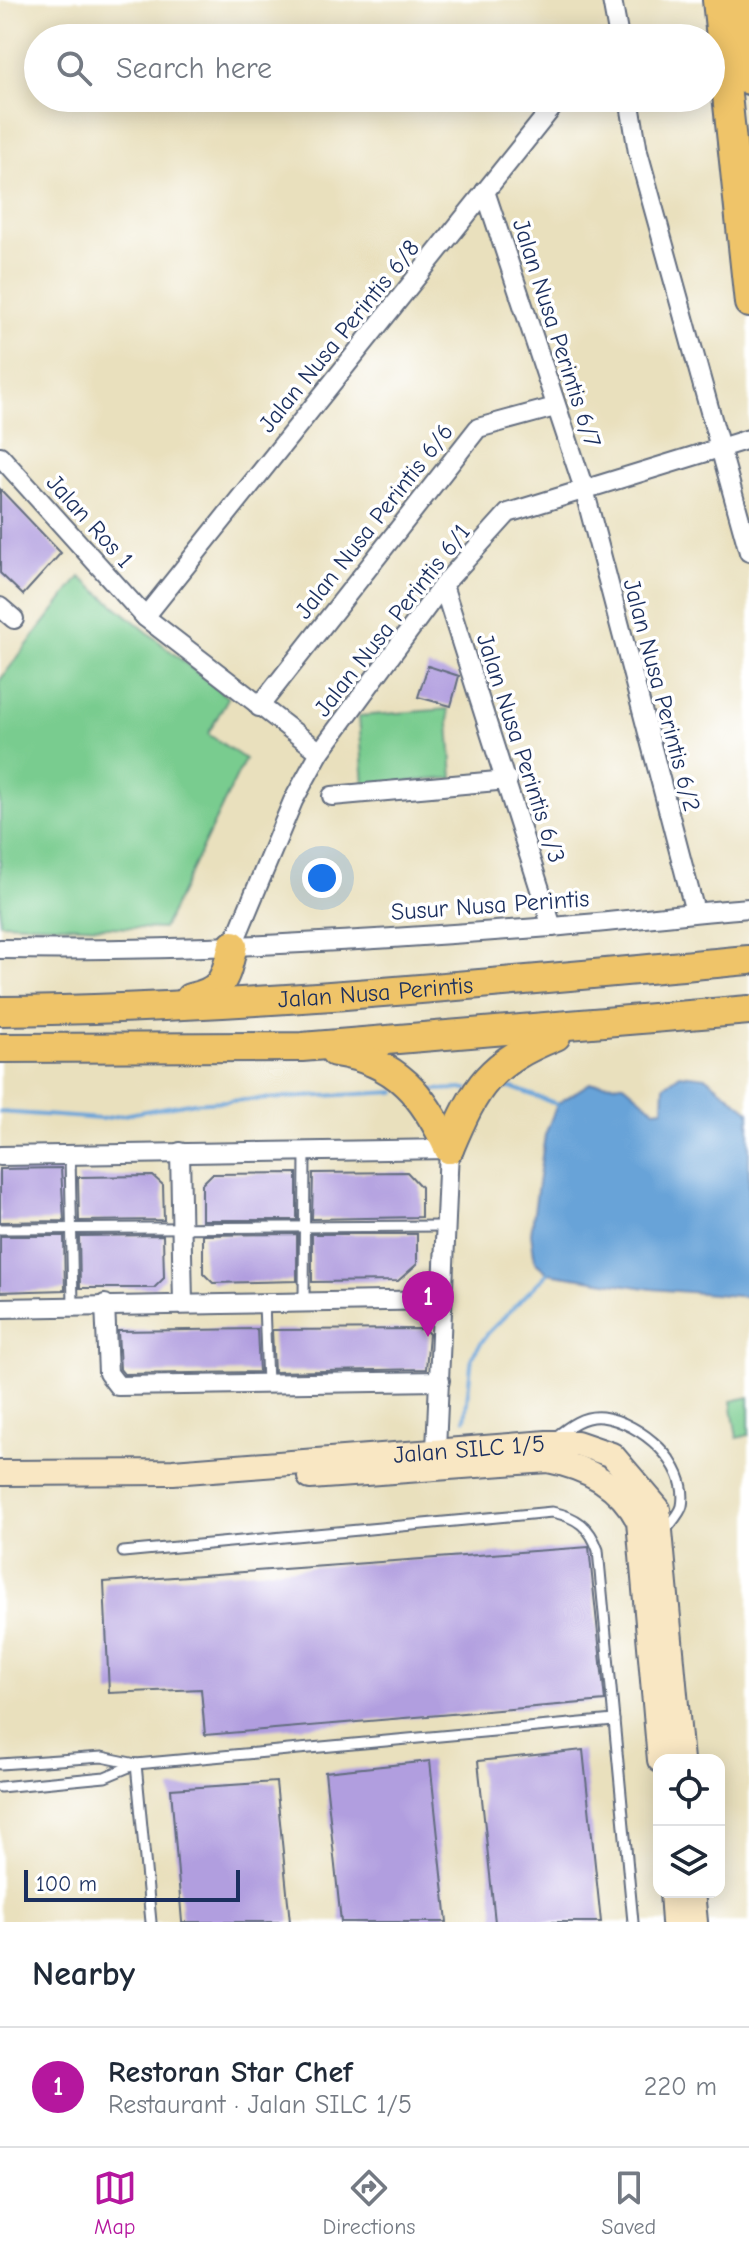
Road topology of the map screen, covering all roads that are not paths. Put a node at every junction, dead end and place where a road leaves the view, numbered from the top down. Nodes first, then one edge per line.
1 (612, 0) edge
2 (717, 0) edge
3 (739, 0) edge
4 (616, 24) edge
5 (720, 24) edge
6 (746, 39) edge
7 (725, 76) edge
8 (749, 80) edge
9 (549, 112) edge
10 (631, 112) edge
11 (485, 191) junction
12 (749, 303) edge
13 (555, 407) junction
14 (749, 439) edge
15 (719, 447) junction
16 (0, 456) edge
17 (584, 489) junction
18 (749, 552) edge
19 (443, 585) junction
20 (145, 617) junction
21 (259, 707) junction
22 (320, 752) junction
23 (508, 780) junction
24 (332, 796) dead end
25 (749, 908) edge
26 (695, 912) junction
27 (552, 927) junction
28 (233, 945) junction
29 (0, 949) edge
30 (749, 960) edge
31 (321, 998) junction
32 (139, 1009) junction
33 (749, 1010) edge
34 (0, 1011) edge
35 (582, 1025) junction
36 (302, 1047) junction
37 (0, 1048) edge
38 (96, 1048) junction
39 (0, 1058) edge
40 (449, 1149) junction
41 (305, 1150) junction
42 (180, 1152) junction
43 (70, 1155) junction
44 (0, 1156) edge
45 (444, 1226) junction
46 (304, 1227) junction
47 (182, 1228) junction
48 (0, 1229) edge
49 (72, 1229) junction
50 (442, 1300) junction
51 (264, 1302) junction
52 (304, 1302) junction
53 (105, 1304) junction
54 (183, 1304) junction
55 (73, 1305) junction
56 (0, 1308) edge
57 (440, 1381) junction
58 (267, 1384) junction
59 (547, 1443) junction
60 (436, 1450) junction
61 (0, 1473) edge
62 (0, 1489) edge
63 (661, 1536) junction
64 (123, 1552) dead end
65 (614, 1720) junction
66 (659, 1754) edge
67 (680, 1754) edge
68 (48, 1760) junction
69 (0, 1764) edge
70 (136, 1764) junction
71 (51, 1782) junction
72 (0, 1787) edge
73 (672, 1898) edge
74 (693, 1898) edge
75 (151, 1922) edge
76 (633, 1922) edge
77 (674, 1922) edge
78 (695, 1922) edge

1 - 4 street
2 - 5 main road
3 - 6 main road
6 - 8 main road
7 - 12 main road
9 - 11 street, Jalan Nusa Perintis 6/8
10 - 15 street
11 - 13 street, Jalan Nusa Perintis 6/7
11 - 20 street, Jalan Nusa Perintis 6/8
13 - 17 street, Jalan Nusa Perintis 6/7
13 - 21 street, Jalan Nusa Perintis 6/6
14 - 15 street, Jalan Nusa Perintis 6/1
15 - 17 street, Jalan Nusa Perintis 6/1
15 - 18 street
16 - 20 street, Jalan Ros 1
17 - 19 street, Jalan Nusa Perintis 6/1
17 - 26 street, Jalan Nusa Perintis 6/2
19 - 22 street, Jalan Nusa Perintis 6/1
19 - 23 street, Jalan Nusa Perintis 6/3
20 - 21 street, Jalan Ros 1
21 - 22 street, Jalan Ros 1
22 - 28 street, Jalan Nusa Perintis 6/1
23 - 24 street
23 - 27 street, Jalan Nusa Perintis 6/3
25 - 26 street, Susur Nusa Perintis
26 - 27 street, Susur Nusa Perintis
27 - 28 street, Susur Nusa Perintis
28 - 29 street, Susur Nusa Perintis
28 - 31 main road
28 - 32 main road
30 - 31 main road, Jalan Nusa Perintis
31 - 32 main road, Jalan Nusa Perintis
32 - 34 main road, Jalan Nusa Perintis
33 - 35 main road, Jalan Nusa Perintis
35 - 36 main road, Jalan Nusa Perintis
35 - 40 main road
36 - 38 main road, Jalan Nusa Perintis
36 - 40 main road
37 - 38 main road, Jalan Nusa Perintis
38 - 39 main road
40 - 41 street
40 - 45 street
41 - 42 street
41 - 46 lane
42 - 43 street
42 - 47 street
43 - 44 street
43 - 49 lane
45 - 46 lane
45 - 50 street
46 - 47 lane
46 - 52 lane
47 - 49 lane
47 - 54 street
48 - 49 lane
49 - 55 lane
50 - 52 street
50 - 57 street
51 - 52 street
51 - 54 street
51 - 58 lane
53 - 54 street
53 - 55 street
53 - 58 street
55 - 56 street
57 - 58 street
57 - 60 street
59 - 60 street, Jalan SILC 1/5
59 - 63 street, Jalan SILC 1/5
59 - 63 lane
60 - 61 street, Jalan SILC 1/5
62 - 66 street, Jalan SILC 1/5
63 - 67 street, Jalan SILC 1/5
64 - 65 lane
65 - 70 lane
65 - 76 lane
68 - 69 lane
68 - 70 lane
68 - 71 lane
70 - 71 lane
70 - 75 lane
71 - 72 lane
73 - 77 street
74 - 78 street

